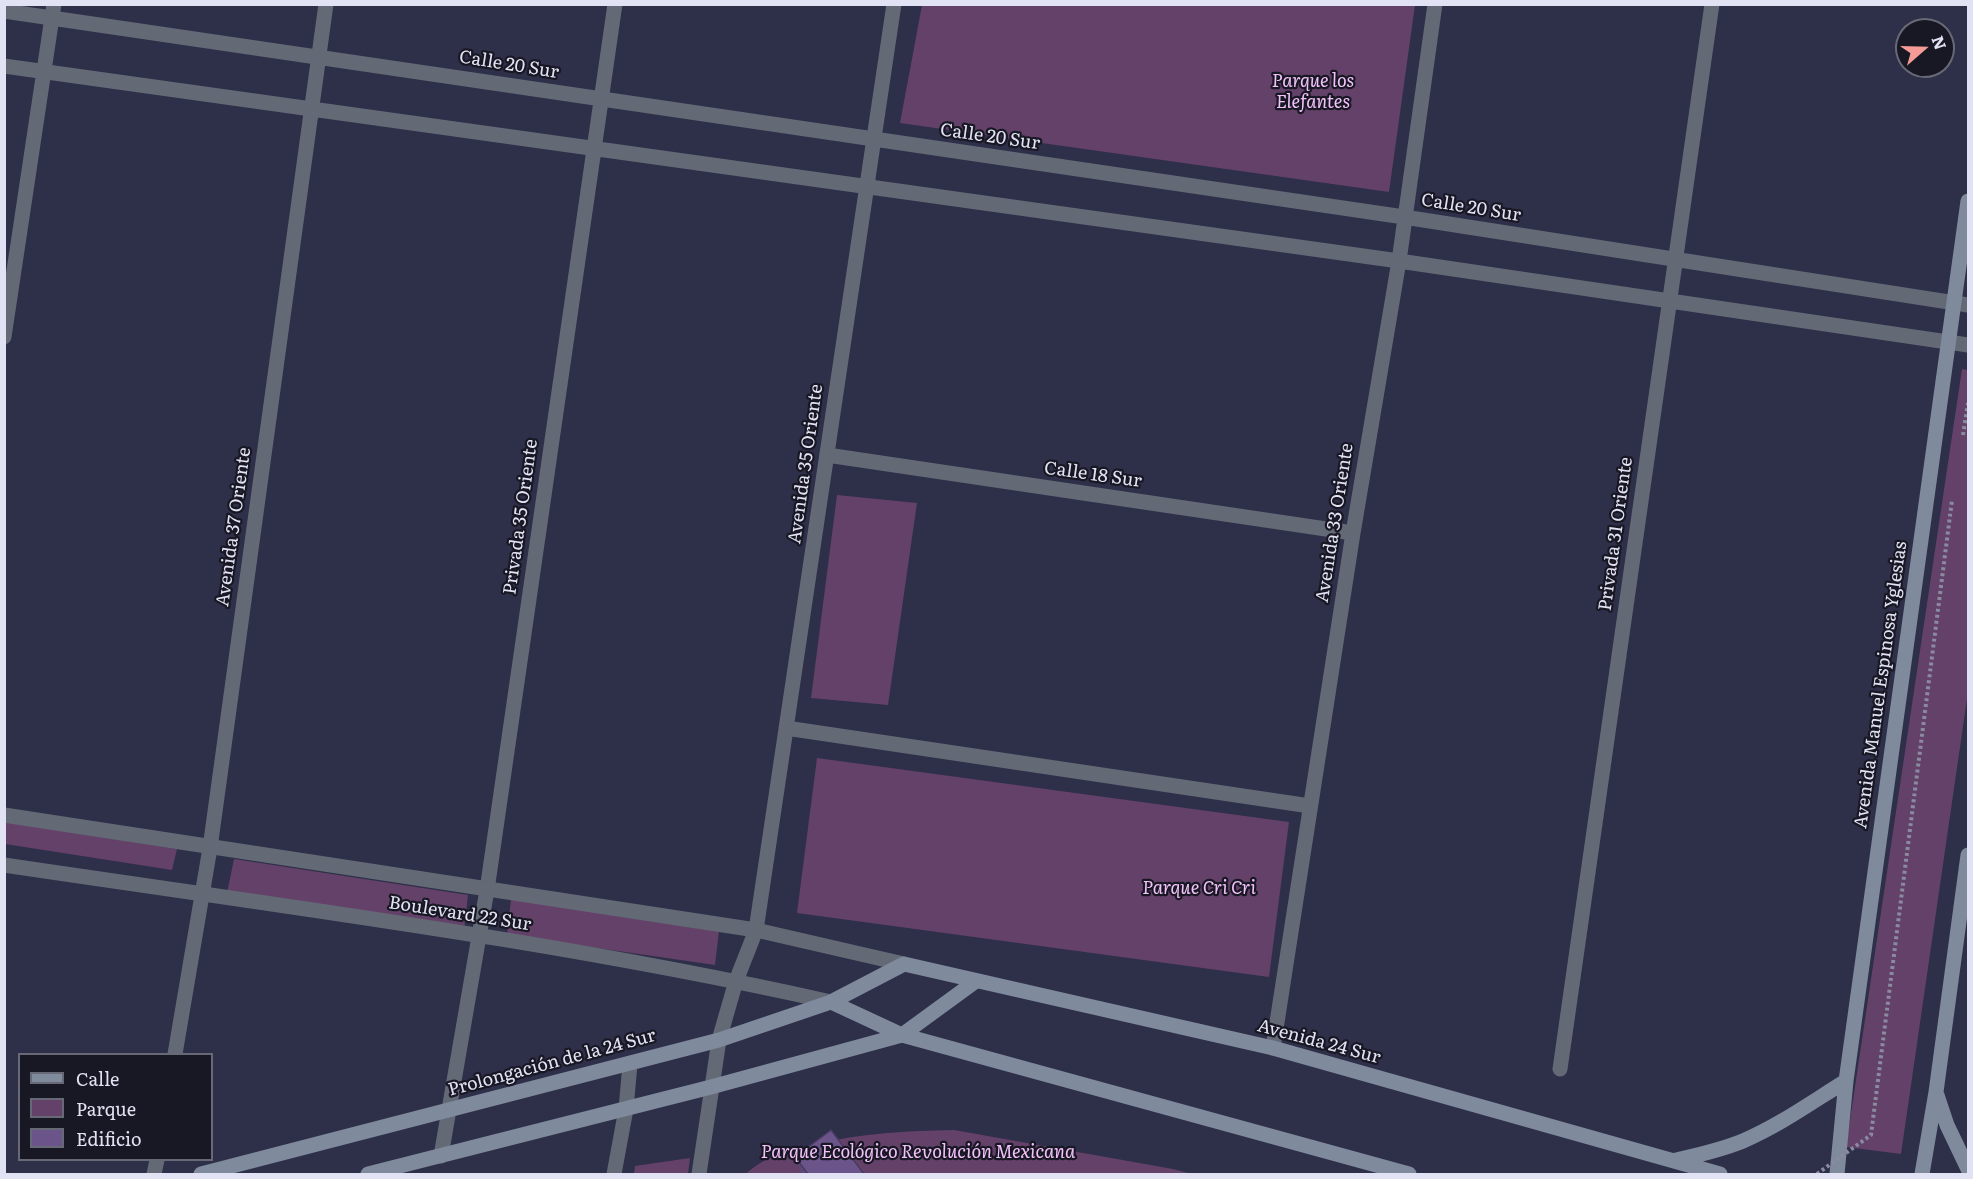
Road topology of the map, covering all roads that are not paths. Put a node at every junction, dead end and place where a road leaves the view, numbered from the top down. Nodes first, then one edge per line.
1 (326, 4) edge
2 (615, 4) edge
3 (894, 4) edge
4 (1435, 4) edge
5 (1712, 4) edge
6 (4, 10) edge
7 (53, 11) edge
8 (318, 56) junction
9 (4, 66) edge
10 (44, 72) junction
11 (601, 99) junction
12 (310, 108) junction
13 (873, 140) junction
14 (593, 150) junction
15 (867, 187) junction
16 (1968, 201) edge
17 (1404, 217) junction
18 (1676, 259) junction
19 (1399, 261) junction
20 (1668, 301) junction
21 (1961, 304) edge
22 (4, 337) edge
23 (1948, 341) junction
24 (1968, 345) edge
25 (827, 455) junction
26 (1353, 533) junction
27 (786, 728) junction
28 (1310, 806) junction
29 (4, 815) edge
30 (210, 848) junction
31 (1968, 855) edge
32 (4, 865) edge
33 (487, 890) junction
34 (203, 894) junction
35 (756, 930) junction
36 (480, 936) junction
37 (904, 964) junction
38 (736, 981) junction
39 (976, 981) junction
40 (831, 1002) junction
41 (902, 1035) junction
42 (719, 1040) junction
43 (1273, 1048) junction
44 (175, 1053) edge
45 (630, 1064) junction
46 (1560, 1069) dead end
47 (1846, 1081) junction
48 (711, 1087) junction
49 (1936, 1092) junction
50 (626, 1109) junction
51 (449, 1110) junction
52 (441, 1156) junction
53 (1676, 1161) junction
54 (1968, 1169) edge
55 (201, 1174) edge
56 (368, 1174) edge
57 (614, 1174) edge
58 (699, 1174) edge
59 (1409, 1174) edge
60 (1720, 1174) edge
61 (1837, 1174) edge
62 (1922, 1174) edge

1 - 8 street, Avenida 37 Oriente
2 - 11 street, Privada 35 Oriente
3 - 13 street, Avenida 35 Oriente
4 - 17 street, Avenida 33 Oriente
5 - 18 street, Privada 31 Oriente
6 - 7 street, Calle 20 Sur
7 - 8 street, Calle 20 Sur
7 - 10 street
8 - 11 street, Calle 20 Sur
8 - 12 street, Avenida 37 Oriente
9 - 10 street
10 - 12 street
10 - 22 street
11 - 13 street, Calle 20 Sur
11 - 14 street, Privada 35 Oriente
12 - 14 street
12 - 30 street, Avenida 37 Oriente
13 - 15 street, Avenida 35 Oriente
13 - 17 street, Calle 20 Sur
14 - 15 street
14 - 33 street, Privada 35 Oriente
15 - 19 street
15 - 25 street, Avenida 35 Oriente
16 - 21 main road, Avenida Manuel Espinosa Yglesias
17 - 18 street, Calle 20 Sur
17 - 19 street, Avenida 33 Oriente
18 - 20 street, Privada 31 Oriente
18 - 21 street, Calle 20 Sur
19 - 20 street
19 - 26 street, Avenida 33 Oriente
20 - 23 street
20 - 46 street, Privada 31 Oriente
21 - 23 main road, Avenida Manuel Espinosa Yglesias
23 - 24 street
23 - 47 main road, Avenida Manuel Espinosa Yglesias
25 - 26 street, Calle 18 Sur
25 - 27 street, Avenida 35 Oriente
26 - 28 street, Avenida 33 Oriente
27 - 28 street
27 - 35 street, Avenida 35 Oriente
28 - 43 street, Avenida 33 Oriente
29 - 30 street, Boulevard 22 Sur
30 - 33 street, Boulevard 22 Sur
30 - 34 street, Avenida 37 Oriente
31 - 49 main road
32 - 34 street, Boulevard 22 Sur
33 - 35 street, Boulevard 22 Sur
33 - 36 street, Privada 35 Oriente
34 - 36 street, Boulevard 22 Sur
34 - 44 street, Avenida 37 Oriente
35 - 37 street, Boulevard 22 Sur
35 - 38 street, Avenida 35 Oriente
36 - 38 street, Boulevard 22 Sur
36 - 51 street, Privada 35 Oriente
37 - 39 main road, Avenida 24 Sur
37 - 40 main road, Prolongación de la 24 Sur
38 - 40 street, Boulevard 22 Sur
38 - 42 street, Avenida 35 Oriente
39 - 41 main road
39 - 43 main road, Avenida 24 Sur
40 - 41 main road, Boulevard 22 Sur
40 - 42 main road, Prolongación de la 24 Sur
41 - 48 main road
41 - 59 main road
42 - 45 main road, Prolongación de la 24 Sur
42 - 48 street, Avenida 35 Oriente
43 - 53 main road, Avenida 24 Sur
45 - 50 street
45 - 51 main road, Prolongación de la 24 Sur
47 - 53 main road
47 - 61 main road, Avenida Manuel Espinosa Yglesias
48 - 50 main road
48 - 58 street, Avenida 35 Oriente
49 - 54 main road
49 - 62 main road
50 - 52 main road
50 - 57 street
51 - 52 street, Privada 35 Oriente
51 - 55 main road, Prolongación de la 24 Sur
52 - 56 main road
53 - 60 main road, Avenida 24 Sur

